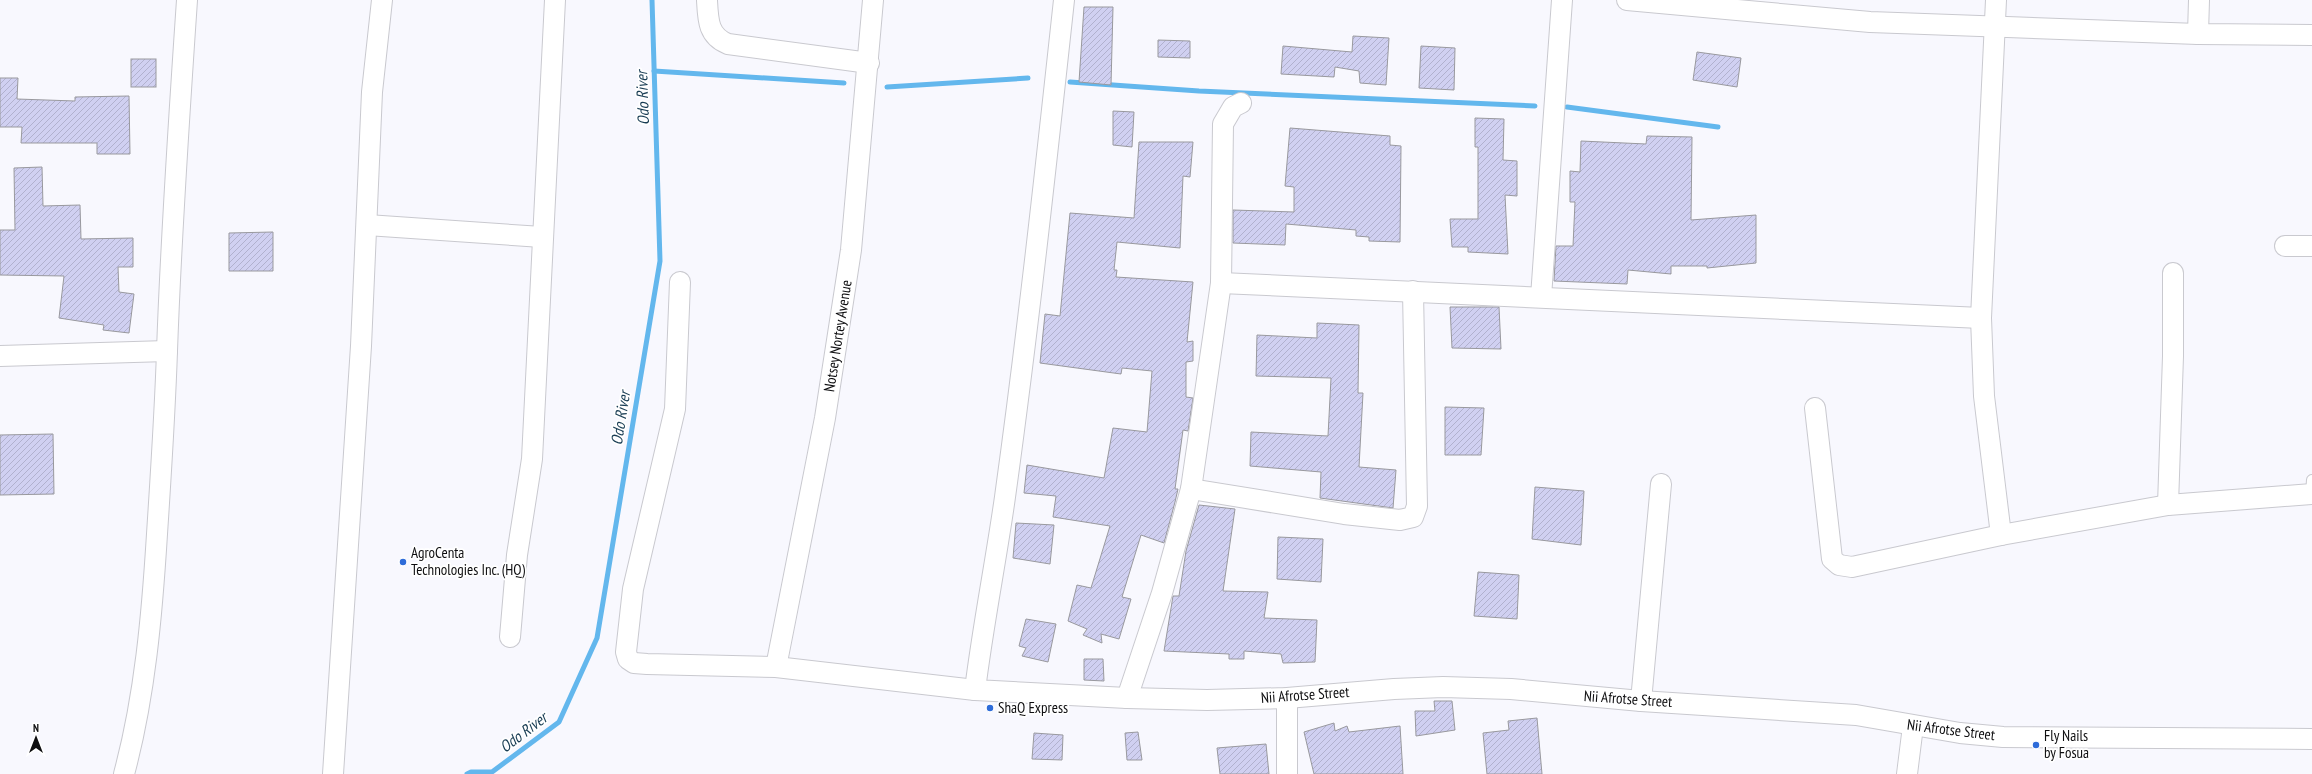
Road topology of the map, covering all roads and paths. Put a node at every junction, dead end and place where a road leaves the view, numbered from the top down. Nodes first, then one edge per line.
1 (187, 0) edge
2 (382, 0) edge
3 (555, 0) edge
4 (707, 0) edge
5 (873, 0) edge
6 (1064, 0) edge
7 (1562, 0) edge
8 (1627, 0) edge
9 (1996, 0) edge
10 (2199, 0) edge
11 (1766, 7) edge
12 (1994, 26) junction
13 (2198, 34) junction
14 (2312, 35) edge
15 (869, 63) junction
16 (1241, 102) dead end
17 (367, 225) junction
18 (542, 237) junction
19 (2285, 246) dead end
20 (2312, 246) edge
21 (2173, 272) dead end
22 (680, 282) dead end
23 (1221, 283) junction
24 (1413, 291) junction
25 (1541, 297) junction
26 (1981, 318) junction
27 (167, 351) junction
28 (0, 356) edge
29 (1815, 408) dead end
30 (1661, 484) dead end
31 (1191, 489) junction
32 (2312, 489) edge
33 (2168, 505) junction
34 (2001, 535) junction
35 (510, 636) dead end
36 (776, 667) junction
37 (975, 690) junction
38 (1128, 698) junction
39 (1287, 698) junction
40 (1641, 701) junction
41 (1913, 726) junction
42 (2312, 740) edge
43 (124, 774) edge
44 (333, 774) edge
45 (1287, 774) edge
46 (1907, 774) edge

1 - 27 street
2 - 17 street
3 - 18 street
4 - 15 street
5 - 15 street, Notsey Nortey Avenue
6 - 37 street
7 - 25 street
8 - 11 street
9 - 12 street
10 - 13 street
11 - 12 street
12 - 13 street
12 - 26 street
13 - 14 street
15 - 36 street, Notsey Nortey Avenue
16 - 23 street
17 - 18 street
17 - 44 street
18 - 35 street
19 - 20 street
21 - 33 street
22 - 36 street, Nii Afrotse Street
23 - 24 street
23 - 31 street
24 - 25 street
24 - 31 street
25 - 26 street
26 - 34 street
27 - 28 street
27 - 43 street
29 - 34 street
30 - 40 street
31 - 38 street
32 - 33 street
33 - 34 street
36 - 37 street, Nii Afrotse Street
37 - 38 street, Nii Afrotse Street
38 - 39 street, Nii Afrotse Street
39 - 40 street, Nii Afrotse Street
39 - 45 street
40 - 41 street, Nii Afrotse Street
41 - 42 street, Nii Afrotse Street
41 - 46 street

